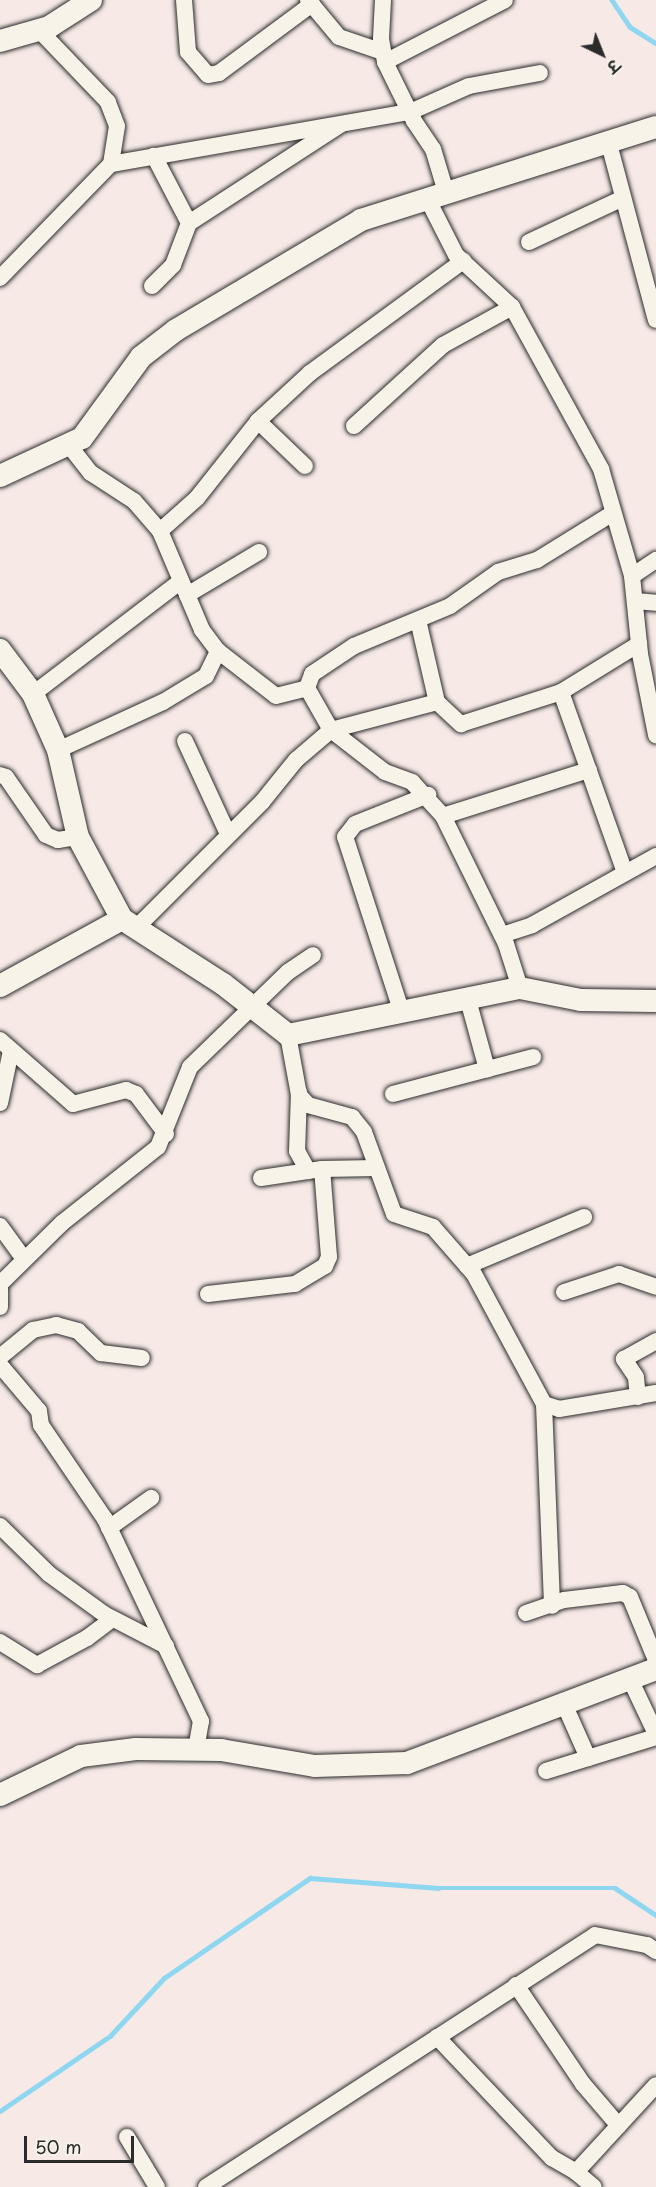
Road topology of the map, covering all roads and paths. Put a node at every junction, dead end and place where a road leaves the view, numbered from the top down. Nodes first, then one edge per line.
1 (91, 0) edge
2 (184, 0) edge
3 (384, 0) edge
4 (505, 0) edge
5 (310, 2) edge
6 (39, 30) junction
7 (0, 41) edge
8 (384, 57) junction
9 (540, 73) dead end
10 (410, 112) junction
11 (346, 122) junction
12 (656, 127) edge
13 (608, 140) junction
14 (154, 156) junction
15 (111, 164) junction
16 (437, 195) junction
17 (623, 198) junction
18 (189, 223) junction
19 (529, 242) dead end
20 (464, 261) junction
21 (0, 278) edge
22 (152, 286) dead end
23 (512, 307) junction
24 (656, 320) edge
25 (258, 421) junction
26 (354, 426) dead end
27 (68, 444) junction
28 (304, 466) dead end
29 (0, 476) edge
30 (614, 513) junction
31 (160, 531) junction
32 (259, 552) dead end
33 (656, 560) edge
34 (632, 576) junction
35 (184, 588) junction
36 (635, 601) junction
37 (656, 603) edge
38 (418, 620) junction
39 (639, 644) junction
40 (0, 650) edge
41 (218, 651) junction
42 (307, 688) junction
43 (561, 692) junction
44 (33, 694) junction
45 (437, 702) junction
46 (331, 730) junction
47 (656, 732) edge
48 (185, 741) dead end
49 (58, 750) junction
50 (589, 770) junction
51 (0, 775) edge
52 (428, 795) junction
53 (443, 816) junction
54 (228, 834) junction
55 (78, 837) junction
56 (656, 856) edge
57 (624, 870) junction
58 (129, 924) junction
59 (501, 935) junction
60 (313, 955) dead end
61 (0, 986) edge
62 (520, 988) junction
63 (467, 996) junction
64 (656, 1001) edge
65 (255, 1008) junction
66 (402, 1013) junction
67 (288, 1035) junction
68 (5, 1045) edge
69 (533, 1057) dead end
70 (487, 1069) junction
71 (299, 1092) junction
72 (393, 1094) dead end
73 (0, 1103) edge
74 (166, 1134) junction
75 (376, 1168) junction
76 (315, 1170) junction
77 (261, 1178) dead end
78 (584, 1216) dead end
79 (0, 1226) edge
80 (23, 1258) junction
81 (467, 1266) junction
82 (0, 1284) edge
83 (656, 1287) edge
84 (564, 1292) dead end
85 (208, 1294) dead end
86 (0, 1307) edge
87 (656, 1341) edge
88 (0, 1357) edge
89 (142, 1358) dead end
90 (0, 1365) edge
91 (656, 1393) edge
92 (638, 1397) junction
93 (544, 1404) junction
94 (151, 1498) dead end
95 (0, 1526) edge
96 (109, 1528) junction
97 (552, 1606) junction
98 (526, 1612) dead end
99 (112, 1619) junction
100 (0, 1642) edge
101 (166, 1646) junction
102 (656, 1660) edge
103 (656, 1669) edge
104 (630, 1679) junction
105 (565, 1706) junction
106 (656, 1735) edge
107 (198, 1743) junction
108 (588, 1758) junction
109 (546, 1771) dead end
110 (0, 1785) edge
111 (0, 1796) edge
112 (656, 1951) edge
113 (516, 1985) junction
114 (437, 2037) junction
115 (656, 2085) edge
116 (619, 2126) junction
117 (128, 2137) dead end
118 (576, 2172) junction
119 (157, 2187) edge
120 (206, 2187) edge
121 (594, 2187) edge

1 - 6 street
2 - 5 street
3 - 8 street
4 - 8 street
5 - 8 street
6 - 7 street
6 - 15 street
8 - 10 street
9 - 10 street
10 - 11 street
10 - 16 street
11 - 14 street
11 - 18 street
12 - 13 street
13 - 16 street
13 - 17 street
14 - 15 street
14 - 18 street
15 - 21 street
16 - 20 street
16 - 27 street
17 - 19 street
17 - 24 street
18 - 22 street
20 - 23 street
20 - 25 street
23 - 26 street
23 - 30 street
25 - 28 street
25 - 31 street
27 - 29 street
27 - 31 street
30 - 34 street
30 - 38 street
31 - 35 street
32 - 35 street
33 - 34 street
34 - 36 street
35 - 41 street
35 - 44 street
36 - 37 street
36 - 39 street
38 - 42 street
38 - 45 street
39 - 43 street
39 - 47 street
40 - 44 street
41 - 42 street
41 - 49 street
42 - 46 street
43 - 45 street
43 - 50 street
44 - 49 street
45 - 46 street
46 - 52 street
46 - 54 street
48 - 54 street
49 - 55 street
50 - 53 street
50 - 57 street
51 - 55 street
52 - 53 street
52 - 66 street
53 - 59 street
54 - 58 street
55 - 58 street
56 - 57 street
57 - 59 street
58 - 61 street
58 - 65 street
59 - 62 street
60 - 65 street
62 - 63 street
62 - 64 street
63 - 66 street
63 - 70 street
65 - 67 street
65 - 74 street
66 - 67 street
67 - 71 street
68 - 73 street
68 - 74 street
69 - 70 street
70 - 72 street
71 - 75 street
71 - 76 street
74 - 80 street
75 - 76 street
75 - 81 street
76 - 77 street
76 - 85 street
78 - 81 street
79 - 80 street
80 - 82 street
81 - 93 street
82 - 86 street
83 - 84 street
87 - 92 street
88 - 89 street
90 - 96 street
91 - 92 street
92 - 93 street
93 - 97 street
94 - 96 street
95 - 99 street
96 - 101 street
97 - 98 street
97 - 102 street
99 - 100 street
99 - 101 street
101 - 107 street
102 - 107 street
103 - 104 street
104 - 105 street
104 - 106 street
105 - 107 street
105 - 108 street
106 - 108 street
107 - 110 street
107 - 111 street
108 - 109 street
112 - 113 street
113 - 114 street
113 - 116 street
114 - 118 street
114 - 120 street
115 - 116 street
116 - 118 street
117 - 119 street
118 - 121 street

